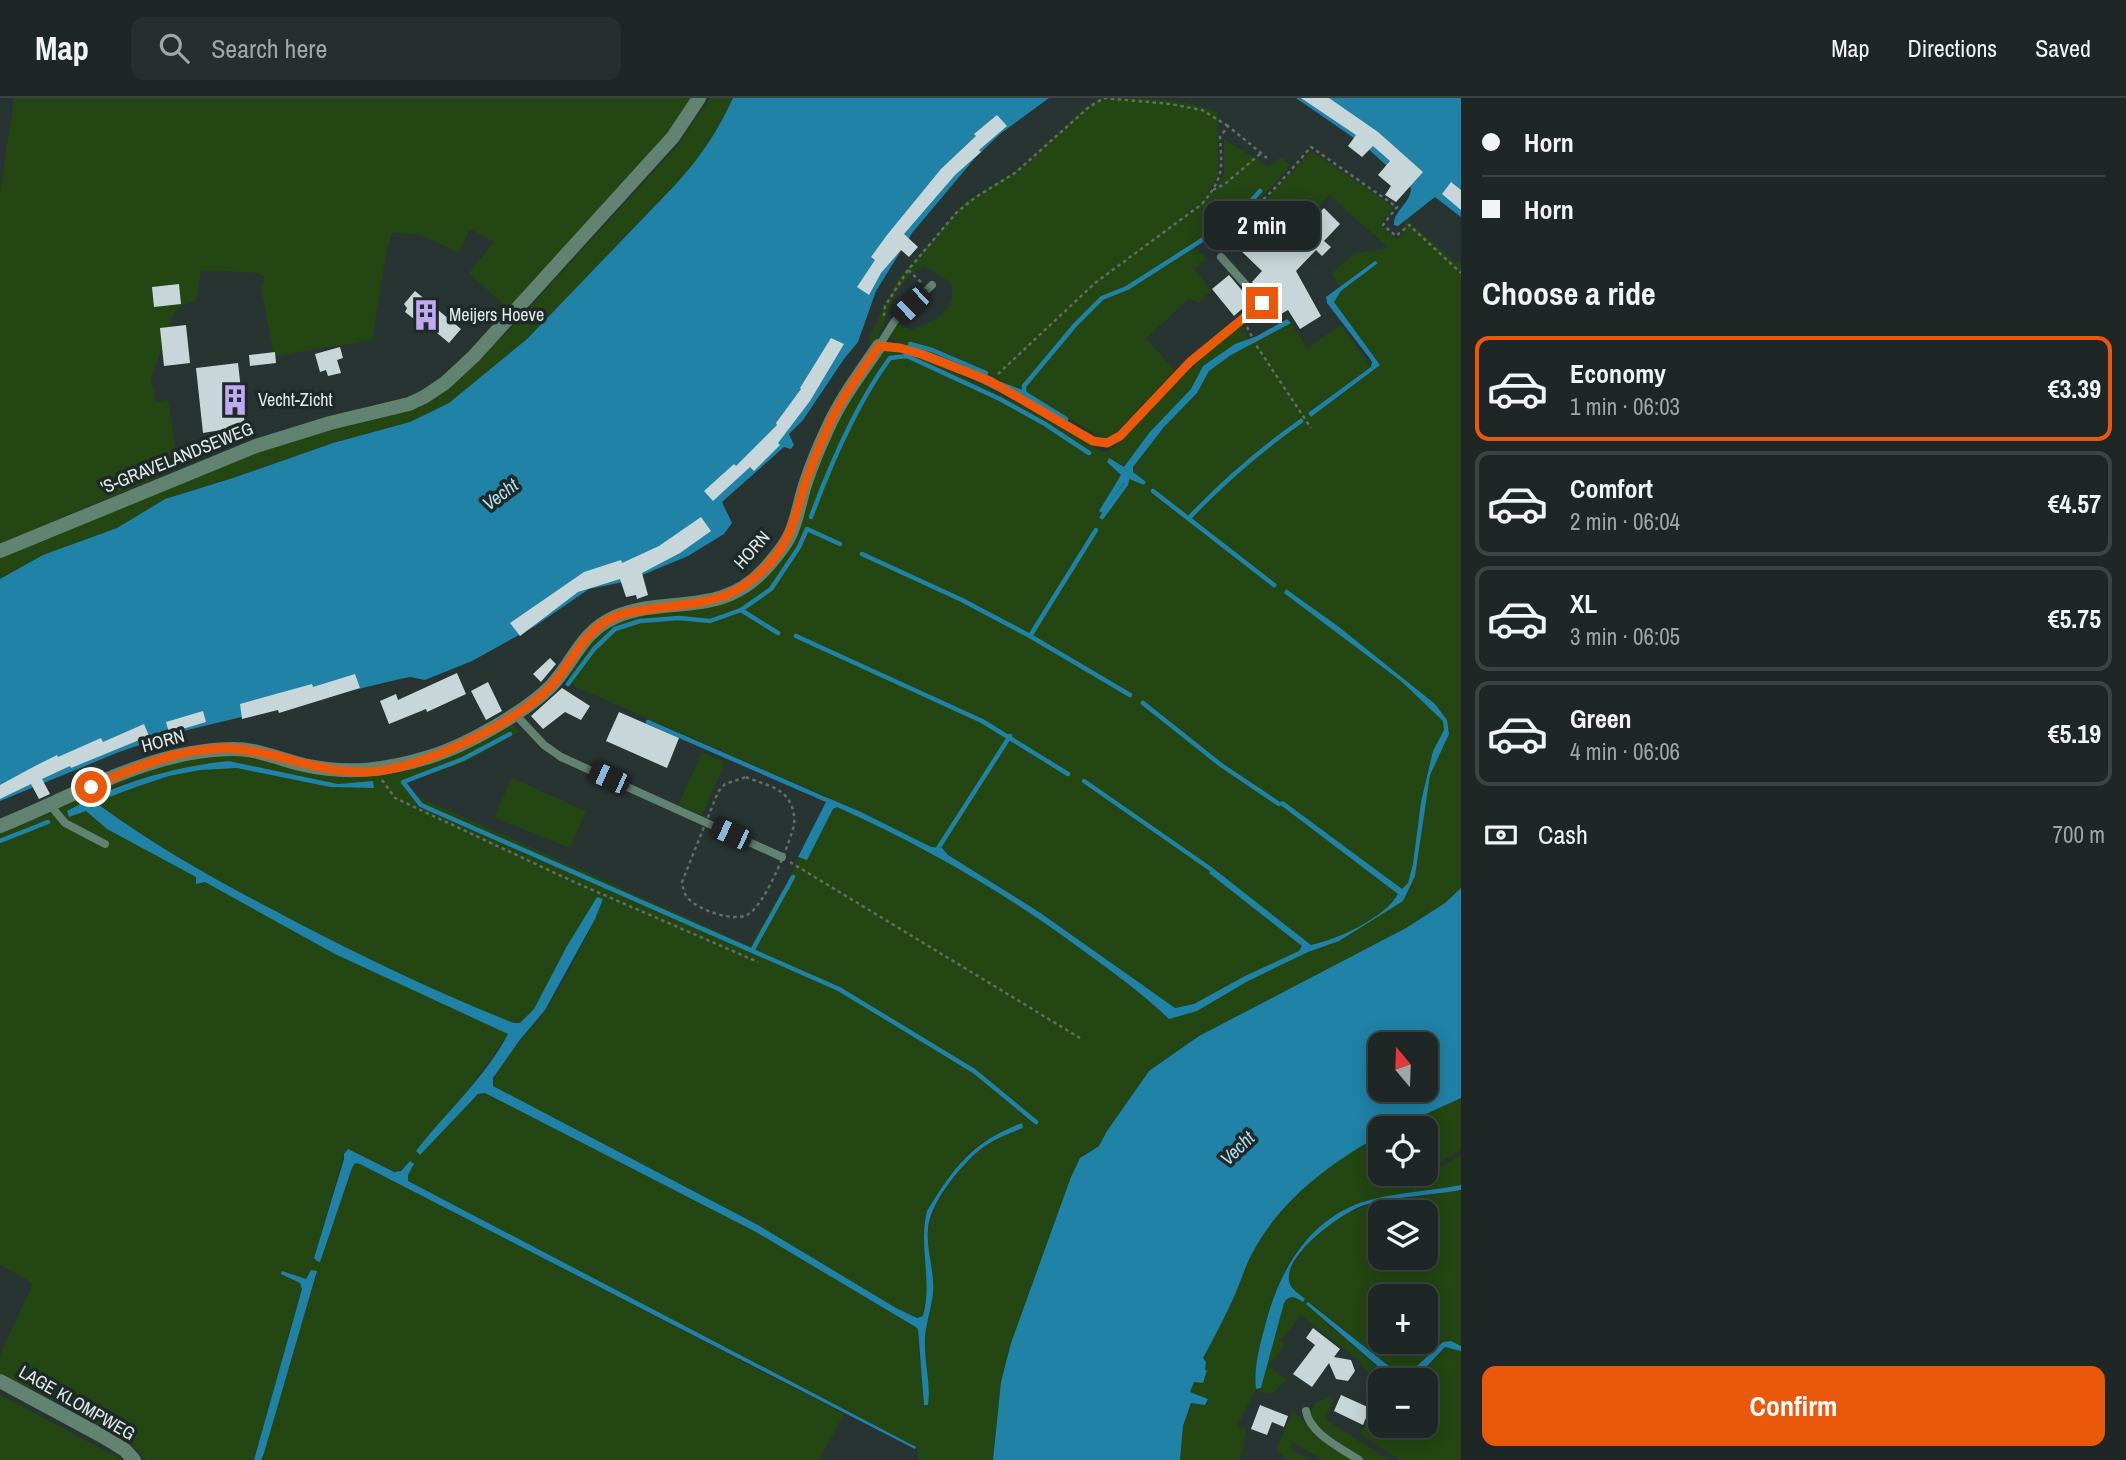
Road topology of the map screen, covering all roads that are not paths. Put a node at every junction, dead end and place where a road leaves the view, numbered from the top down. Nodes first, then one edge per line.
1 (699, 98) edge
2 (1221, 257) road end
3 (930, 287) road end
4 (879, 346) junction
5 (0, 551) edge
6 (515, 715) junction
7 (51, 806) junction
8 (0, 826) edge
9 (105, 844) dead end
10 (782, 857) road end
11 (0, 1381) edge
12 (1306, 1412) dead end
13 (134, 1460) edge
14 (1359, 1460) edge

1 - 5 street, 'S-GRAVELANDSEWEG
2 - 4 lane
3 - 4 lane
4 - 6 street, HORN
6 - 7 street, HORN
6 - 10 lane
7 - 8 street, HORN
7 - 9 lane
11 - 13 street, LAGE KLOMPWEG
12 - 14 lane

